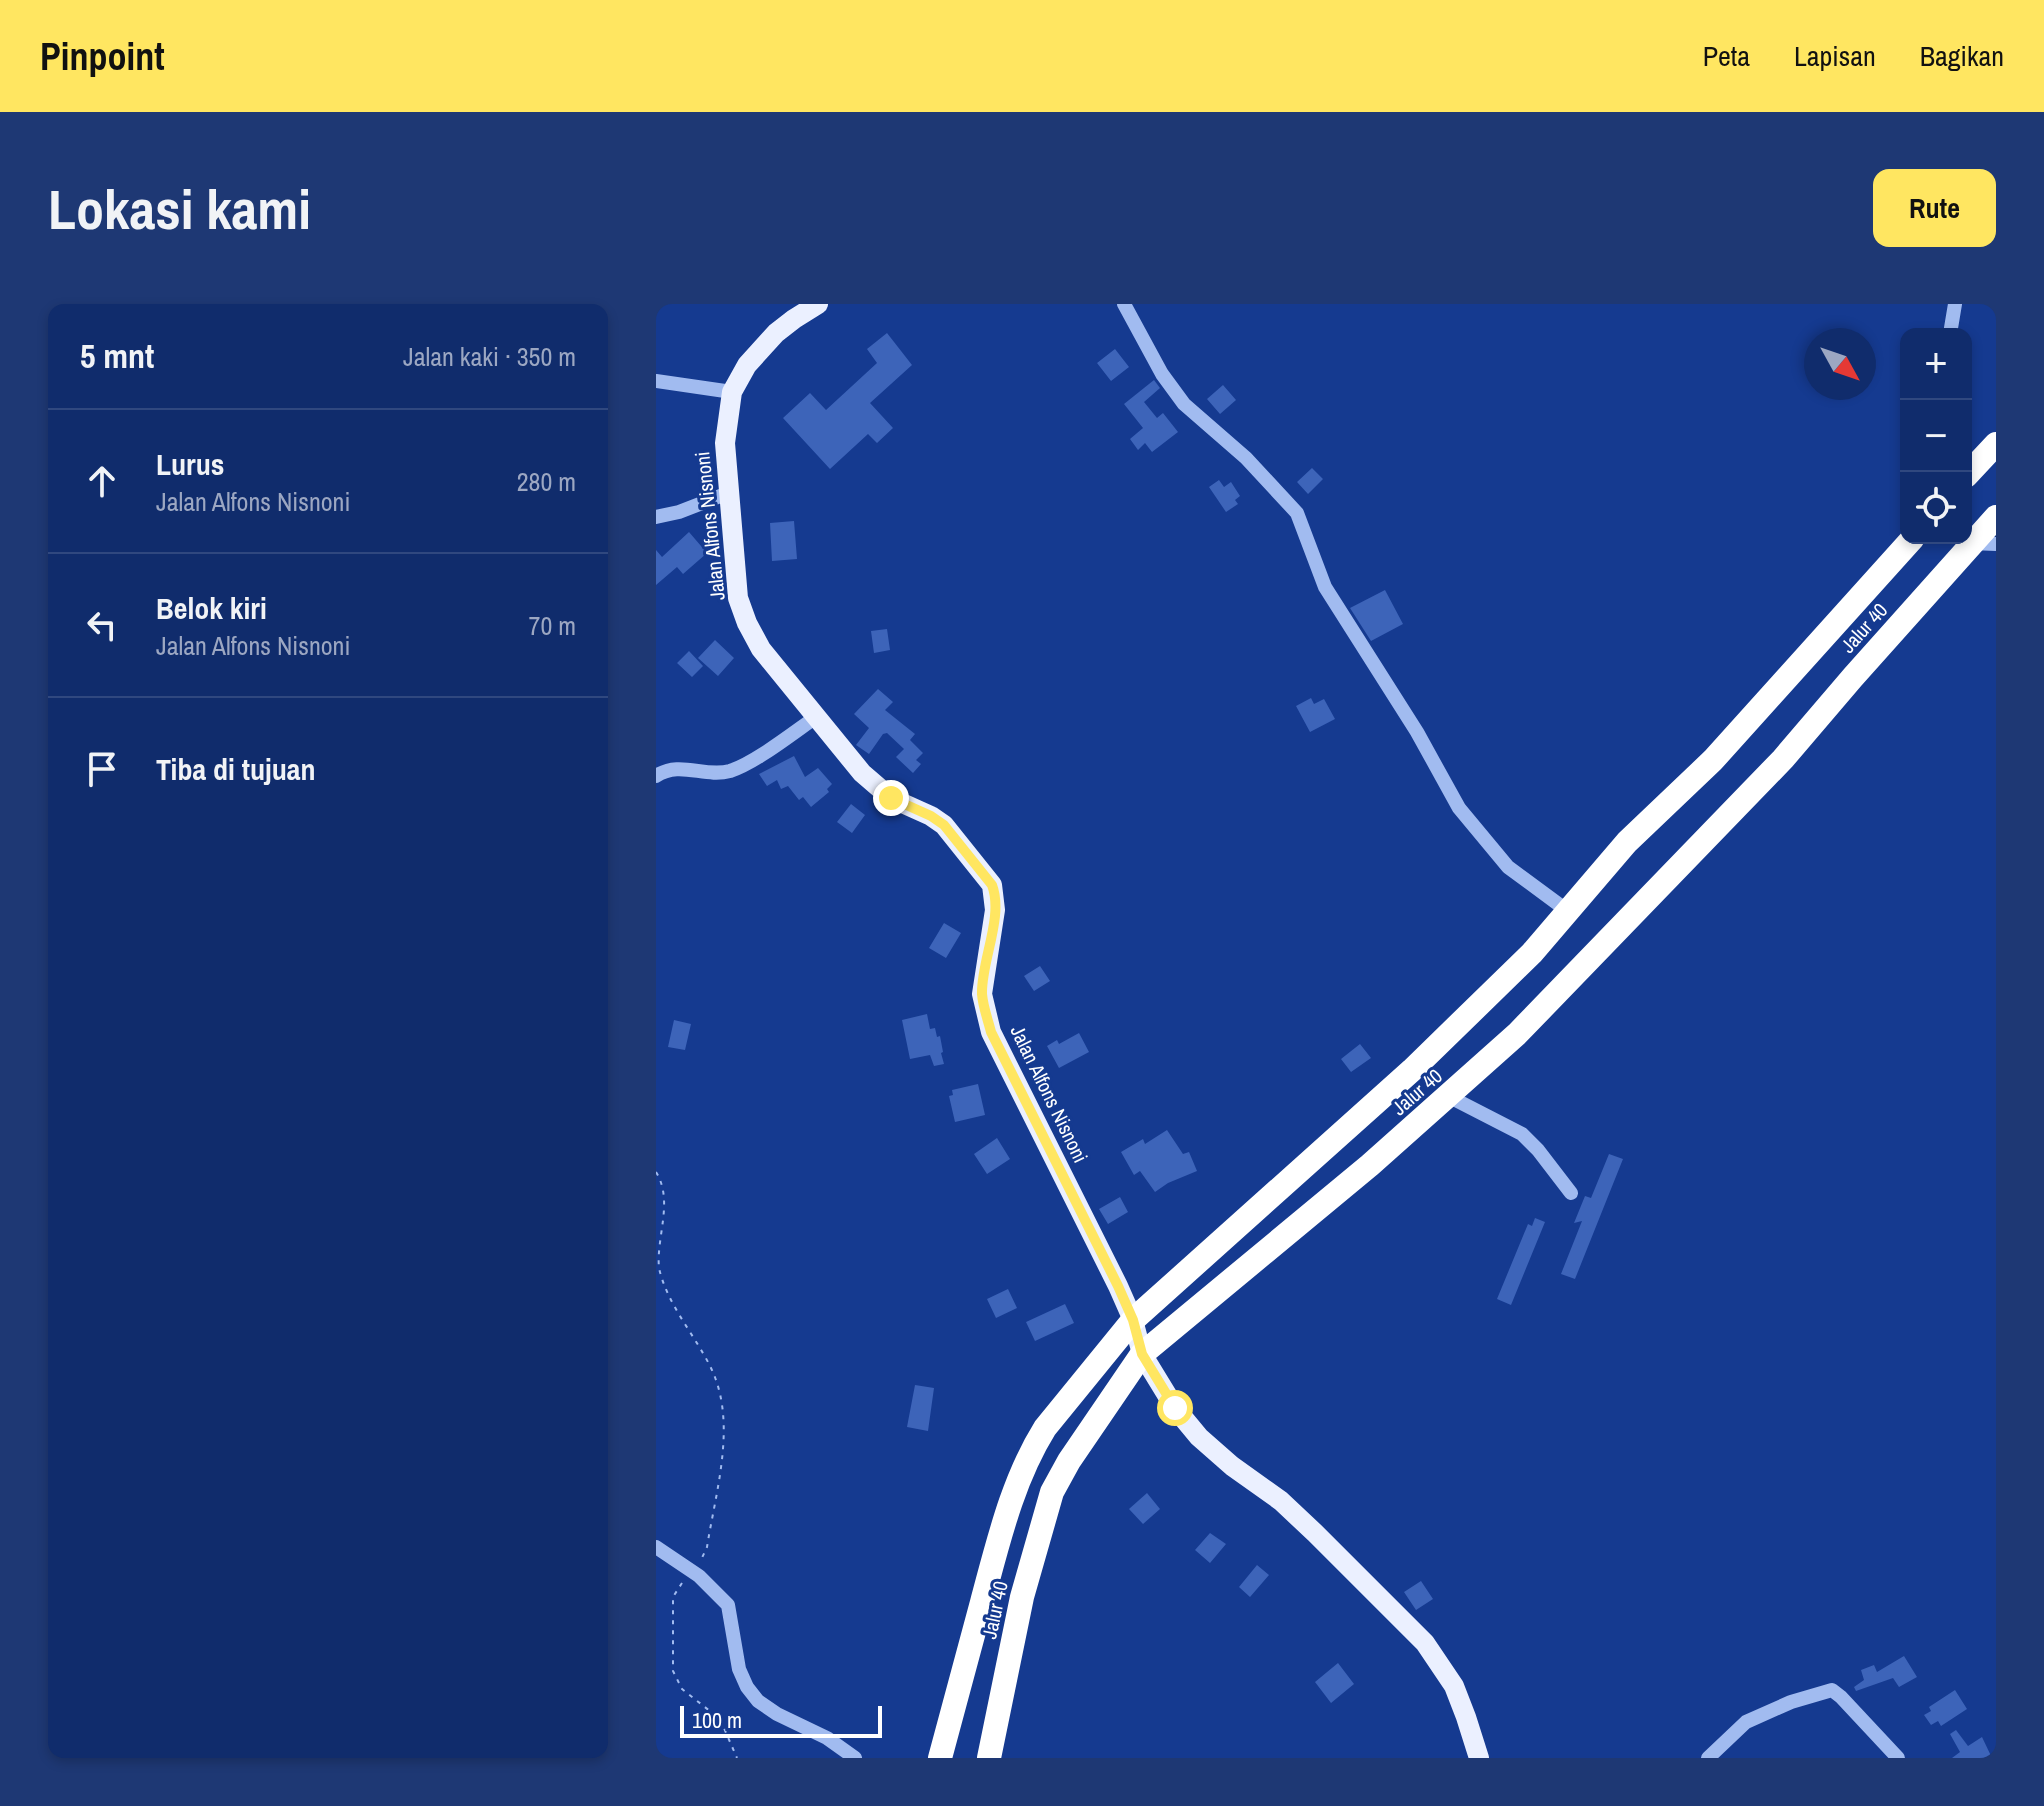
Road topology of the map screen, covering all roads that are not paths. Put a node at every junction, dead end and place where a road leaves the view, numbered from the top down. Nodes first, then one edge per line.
1 (818, 304) edge
2 (1124, 304) edge
3 (1955, 304) edge
4 (1951, 328) edge
5 (656, 381) edge
6 (732, 392) junction
7 (1996, 444) edge
8 (1970, 472) edge
9 (728, 493) junction
10 (656, 517) edge
11 (1996, 517) edge
12 (1972, 536) edge
13 (1972, 542) edge
14 (1908, 544) edge
15 (1962, 544) edge
16 (1996, 544) edge
17 (816, 717) junction
18 (656, 776) edge
19 (1569, 912) junction
20 (1448, 1096) junction
21 (1571, 1193) dead end
22 (1133, 1320) junction
23 (1142, 1354) junction
24 (656, 1547) edge
25 (855, 1758) edge
26 (940, 1758) edge
27 (989, 1758) edge
28 (1479, 1758) edge
29 (1708, 1758) edge
30 (1898, 1758) edge

1 - 6 main road, Jalan Alfons Nisnoni
2 - 19 street
3 - 4 street
5 - 6 street
6 - 9 main road, Jalan Alfons Nisnoni
7 - 8 highway
9 - 10 street
9 - 17 main road, Jalan Alfons Nisnoni
11 - 12 highway, Jalur 40
13 - 16 street
14 - 19 highway, Jalur 40
15 - 20 highway, Jalur 40
17 - 18 street
17 - 22 main road, Jalan Alfons Nisnoni
19 - 22 highway, Jalur 40
20 - 21 street
20 - 23 highway, Jalur 40
22 - 23 main road, Jalan Alfons Nisnoni
22 - 26 highway, Jalur 40
23 - 27 highway, Jalur 40
23 - 28 main road, Jalan Alfons Nisnoni
24 - 25 street
29 - 30 street

